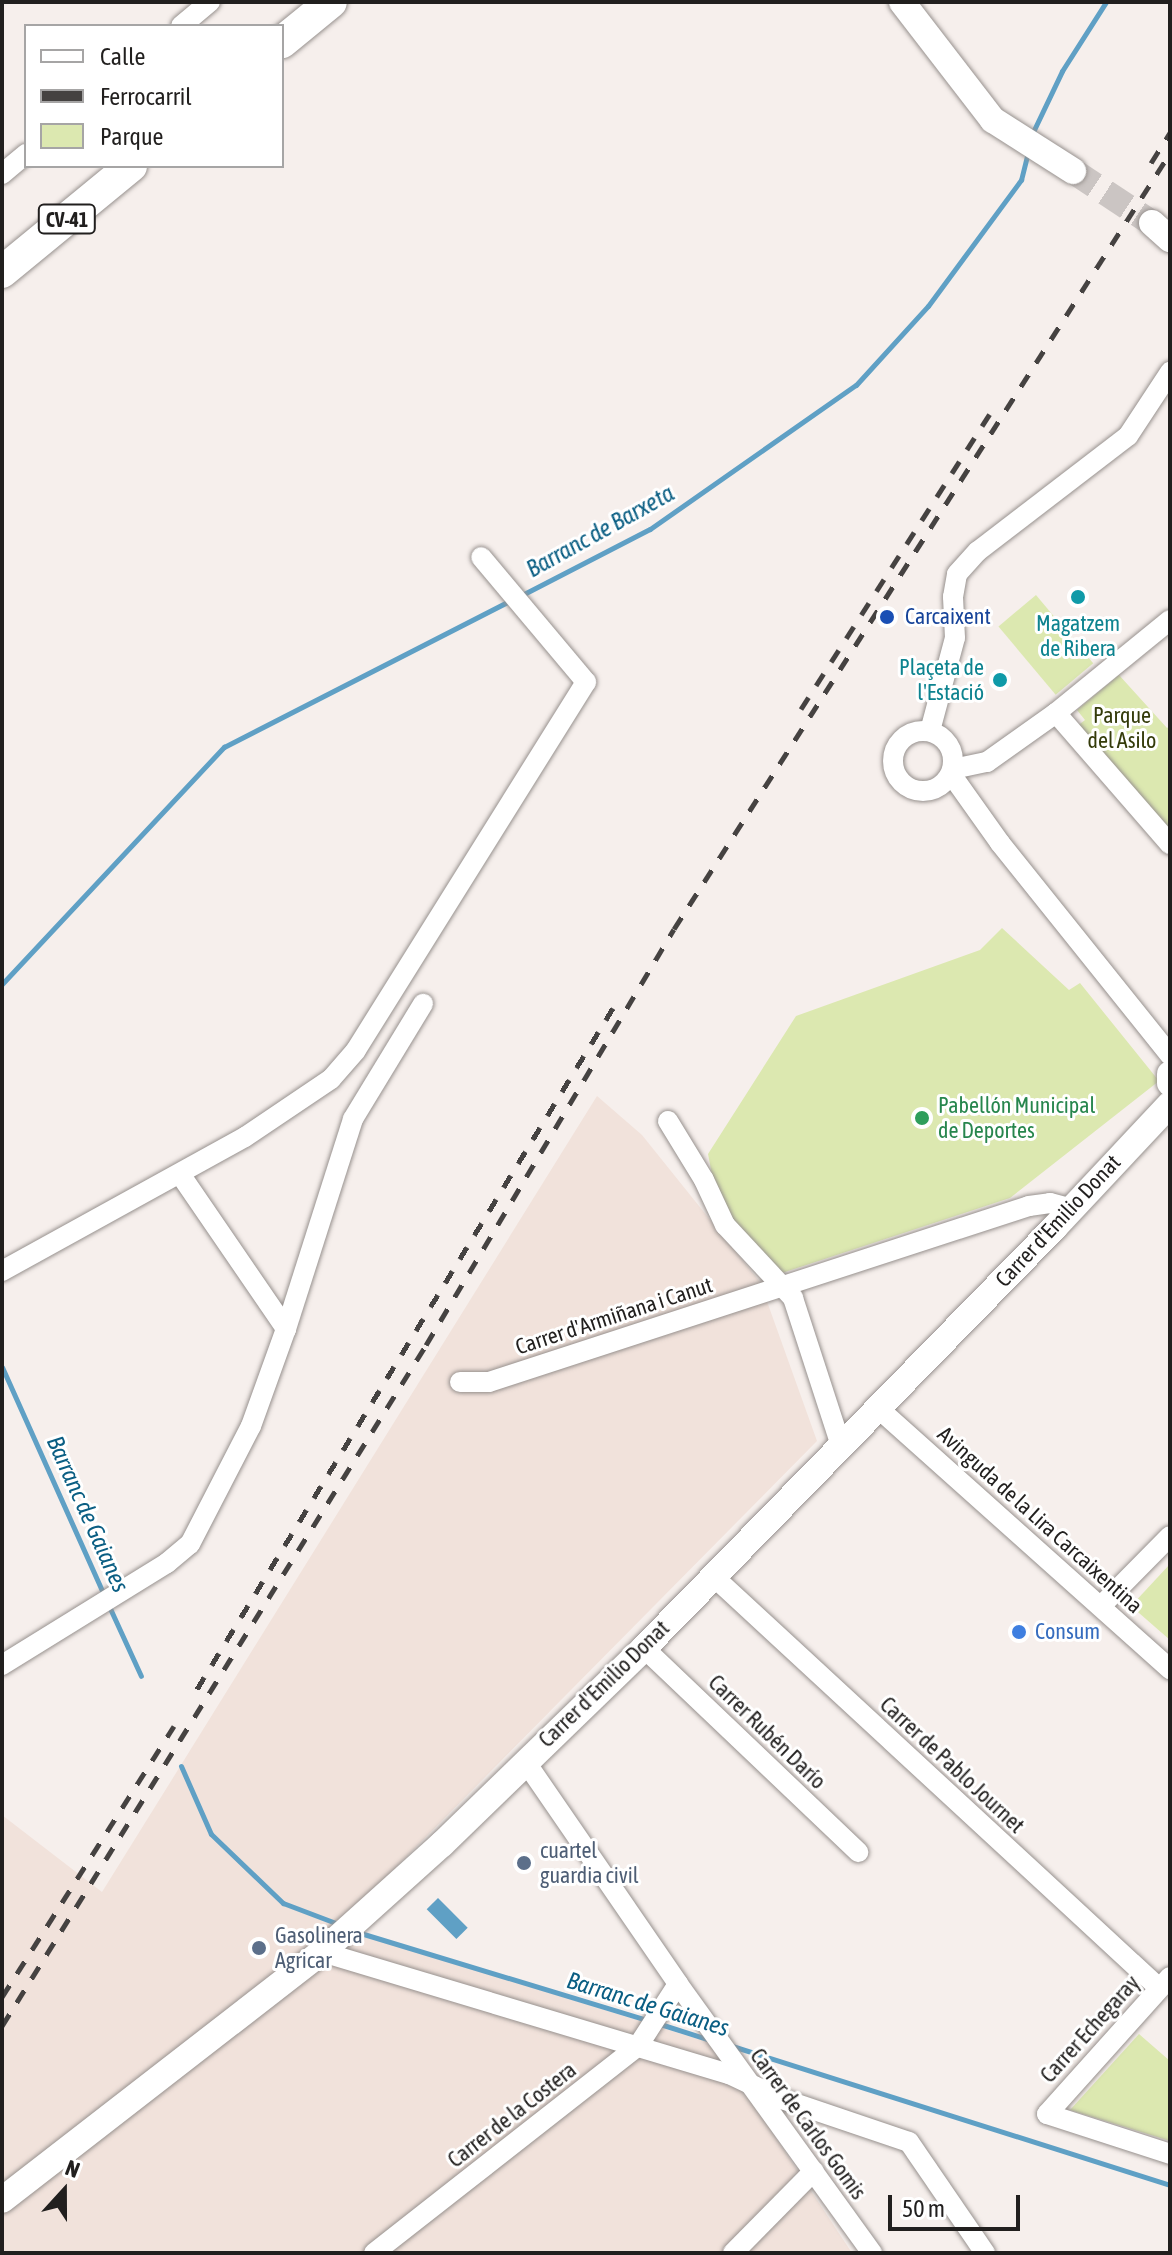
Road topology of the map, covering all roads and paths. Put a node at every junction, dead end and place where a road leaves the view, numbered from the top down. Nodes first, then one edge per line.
1 (210, 2) edge
2 (331, 2) edge
3 (902, 2) edge
4 (183, 24) edge
5 (284, 40) edge
6 (24, 156) edge
7 (129, 168) edge
8 (1073, 171) tunnel mouth
9 (2, 174) edge
10 (2, 272) edge
11 (1170, 372) edge
12 (481, 557) dead end
13 (1170, 620) edge
14 (1056, 713) junction
15 (930, 731) junction
16 (952, 772) junction
17 (932, 791) junction
18 (1000, 843) junction
19 (1170, 844) edge
20 (423, 1004) dead end
21 (1169, 1063) edge
22 (1170, 1083) edge
23 (1164, 1109) edge
24 (668, 1121) dead end
25 (180, 1174) junction
26 (1072, 1209) junction
27 (2, 1271) edge
28 (782, 1288) junction
29 (286, 1329) junction
30 (460, 1382) dead end
31 (878, 1408) junction
32 (841, 1446) junction
33 (1170, 1536) edge
34 (713, 1576) junction
35 (1101, 1606) junction
36 (644, 1648) junction
37 (2, 1665) edge
38 (1170, 1669) edge
39 (525, 1761) junction
40 (858, 1852) dead end
41 (331, 1944) junction
42 (1165, 1983) edge
43 (678, 1984) junction
44 (641, 2041) junction
45 (753, 2087) junction
46 (1170, 2154) edge
47 (814, 2171) junction
48 (2, 2200) edge
49 (374, 2253) edge
50 (733, 2253) edge
51 (872, 2253) edge
52 (985, 2253) edge

1 - 4 street
2 - 5 main road
3 - 8 street
6 - 9 street
7 - 10 main road, CV-41
11 - 15 street
12 - 25 street
13 - 14 street
14 - 16 street
14 - 19 street
15 - 16 street
15 - 17 street
16 - 17 street
16 - 18 street
17 - 18 street
18 - 21 street
20 - 29 street
21 - 22 street
22 - 23 street, Carrer d'Emilio Donat
23 - 26 street, Carrer d'Emilio Donat
24 - 28 street
25 - 27 street
25 - 29 street
26 - 28 street, Carrer d'Armiñana i Canut
26 - 31 street, Carrer d'Emilio Donat
28 - 30 street, Carrer d'Armiñana i Canut
28 - 32 street
29 - 37 street
31 - 32 street, Carrer d'Emilio Donat
31 - 35 street, Avinguda de la Lira Carcaixentina
32 - 34 street, Carrer d'Emilio Donat
33 - 35 street
34 - 36 street, Carrer d'Emilio Donat
34 - 42 street, Carrer de Pablo Journet
35 - 38 street, Avinguda de la Lira Carcaixentina
36 - 39 street, Carrer d'Emilio Donat
36 - 40 street, Carrer Rubén Darío
39 - 41 street, Carrer d'Emilio Donat
39 - 43 street, Carrer de Carlos Gomis
41 - 44 street
41 - 48 street, Carrer d'Emilio Donat
42 - 46 street, Carrer Echegaray
43 - 44 street, Carrer de la Costera
43 - 45 street, Carrer de Carlos Gomis
44 - 45 street
44 - 49 street, Carrer de la Costera
45 - 47 street, Carrer de Carlos Gomis
45 - 52 street
47 - 50 street
47 - 51 street, Carrer de Carlos Gomis

